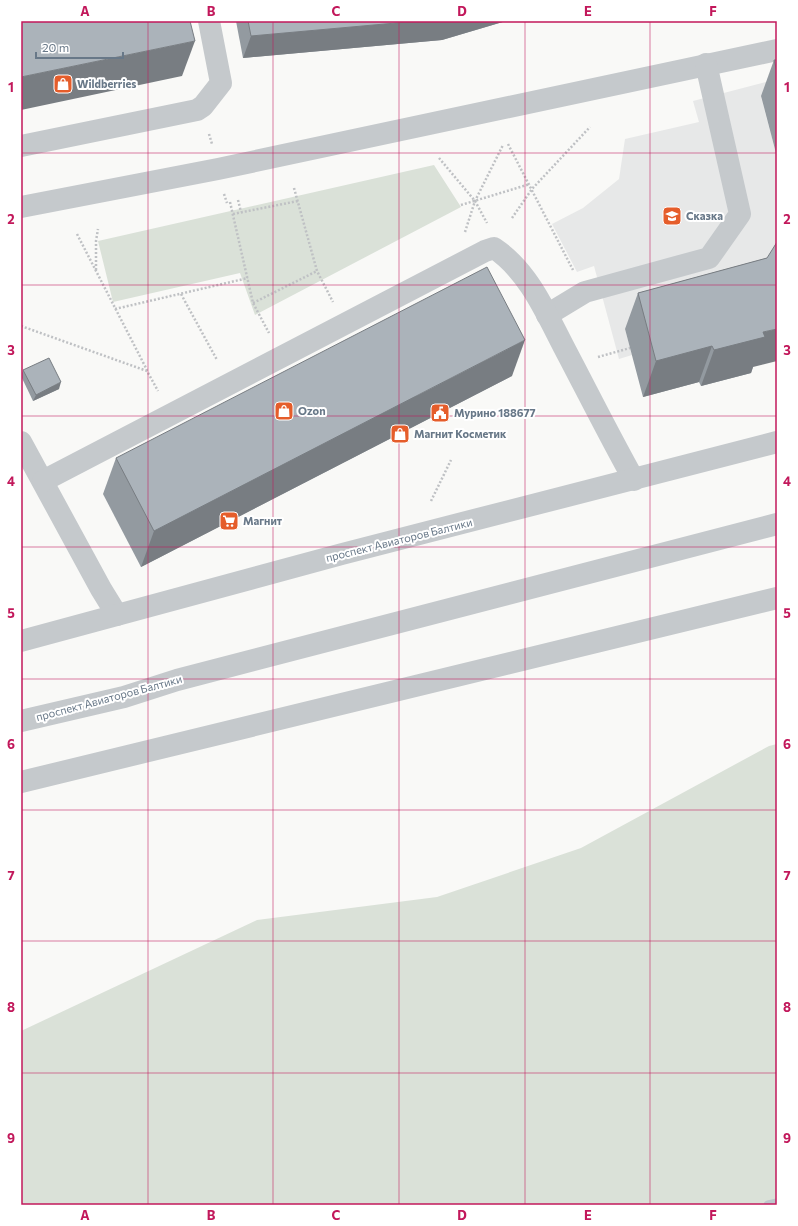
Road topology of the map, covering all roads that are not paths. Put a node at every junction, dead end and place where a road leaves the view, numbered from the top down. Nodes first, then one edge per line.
1 (209, 21) edge
2 (777, 50) edge
3 (706, 64) junction
4 (21, 146) edge
5 (21, 207) edge
6 (548, 315) junction
7 (21, 442) edge
8 (777, 442) edge
9 (634, 480) junction
10 (43, 481) junction
11 (777, 524) edge
12 (777, 598) edge
13 (117, 615) junction
14 (21, 641) edge
15 (21, 721) edge
16 (21, 782) edge

1 - 4 street
2 - 3 street
3 - 5 street
3 - 6 street
6 - 9 street
6 - 10 street
7 - 10 street
8 - 9 street, проспект Авиаторов Балтики
9 - 13 street, проспект Авиаторов Балтики
10 - 13 street
11 - 15 street, проспект Авиаторов Балтики
12 - 16 street
13 - 14 street, проспект Авиаторов Балтики

